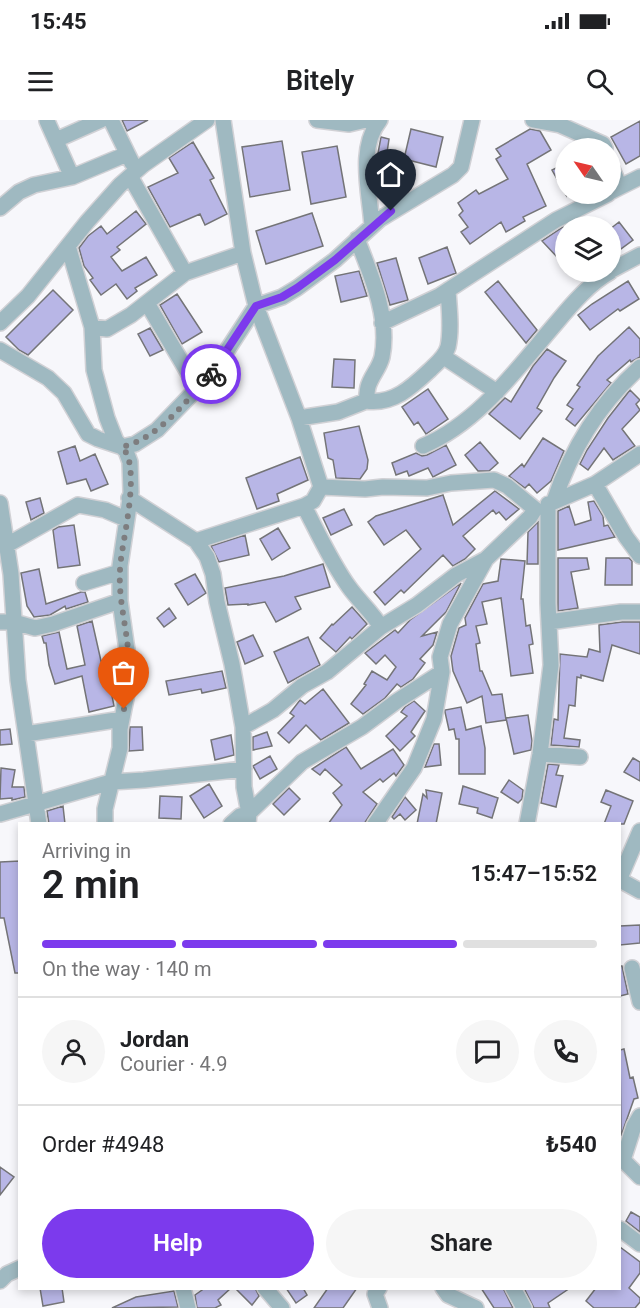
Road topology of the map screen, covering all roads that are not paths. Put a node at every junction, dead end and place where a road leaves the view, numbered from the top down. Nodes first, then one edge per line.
1 (101, 120) edge
2 (111, 120) edge
3 (207, 120) edge
4 (223, 120) edge
5 (317, 120) edge
6 (366, 120) edge
7 (380, 120) edge
8 (472, 120) edge
9 (533, 120) edge
10 (47, 121) edge
11 (349, 122) edge
12 (589, 138) edge
13 (56, 140) junction
14 (127, 154) junction
15 (133, 173) junction
16 (72, 177) junction
17 (640, 177) edge
18 (621, 187) edge
19 (587, 204) edge
20 (0, 208) edge
21 (372, 226) junction
22 (357, 239) junction
23 (68, 246) junction
24 (243, 253) junction
25 (640, 255) edge
26 (621, 265) edge
27 (185, 273) junction
28 (595, 282) edge
29 (448, 290) junction
30 (147, 303) junction
31 (256, 306) junction
32 (0, 323) edge
33 (382, 323) junction
34 (92, 327) junction
35 (0, 350) edge
36 (444, 357) junction
37 (640, 367) edge
38 (197, 388) junction
39 (497, 392) junction
40 (366, 401) junction
41 (299, 418) junction
42 (423, 446) dead end
43 (122, 447) junction
44 (640, 454) edge
45 (595, 484) junction
46 (321, 487) junction
47 (129, 498) junction
48 (0, 502) edge
49 (546, 505) junction
50 (304, 506) junction
51 (126, 519) junction
52 (196, 541) junction
53 (7, 545) junction
54 (640, 556) edge
55 (486, 559) junction
56 (120, 572) junction
57 (84, 583) dead end
58 (120, 601) junction
59 (640, 612) edge
60 (7, 622) edge
61 (549, 622) junction
62 (381, 627) junction
63 (442, 672) junction
64 (122, 719) junction
65 (243, 727) junction
66 (26, 734) junction
67 (540, 754) junction
68 (580, 758) dead end
69 (244, 769) junction
70 (111, 782) junction
71 (35, 802) junction
72 (0, 814) edge
73 (248, 818) edge
74 (39, 822) edge
75 (105, 822) edge
76 (233, 822) edge
77 (376, 822) edge
78 (527, 822) edge
79 (640, 831) edge
80 (621, 877) edge
81 (621, 880) edge
82 (640, 891) edge
83 (630, 968) edge
84 (640, 1002) edge
85 (640, 1116) edge
86 (622, 1159) edge
87 (640, 1177) edge
88 (621, 1230) edge
89 (640, 1244) edge
90 (18, 1269) edge
91 (0, 1281) edge
92 (184, 1290) edge
93 (266, 1290) edge
94 (378, 1290) edge
95 (444, 1290) edge
96 (514, 1290) edge
97 (188, 1308) edge
98 (282, 1308) edge
99 (380, 1308) edge
100 (476, 1308) edge
101 (524, 1308) edge

1 - 13 street
2 - 14 street
3 - 15 street
4 - 24 street
5 - 11 street
6 - 11 street
7 - 21 street
8 - 21 street
9 - 12 street
10 - 13 street
13 - 16 street
14 - 15 street
14 - 16 street
15 - 23 street
15 - 27 street
16 - 20 street
17 - 18 street
19 - 29 street
21 - 22 street
22 - 31 street
22 - 33 street
23 - 32 street
23 - 34 street
24 - 27 street
24 - 31 street
25 - 26 street
27 - 30 street
28 - 39 street
29 - 33 street
29 - 36 street
30 - 34 street
30 - 38 street
31 - 38 street
31 - 41 street
33 - 40 street
34 - 43 street
35 - 43 street
36 - 39 street
36 - 40 street
37 - 49 street
38 - 43 street
39 - 42 street
40 - 41 street
41 - 46 street
43 - 47 street
44 - 45 street
45 - 49 street
45 - 54 street
46 - 49 street
46 - 50 street
47 - 51 street
47 - 52 street
48 - 53 street
49 - 55 street
49 - 61 street
50 - 52 street
50 - 62 street
51 - 53 street
51 - 56 street
52 - 65 street
53 - 60 street
55 - 62 street
55 - 63 street
56 - 57 street
56 - 58 street
58 - 60 street
58 - 64 street
59 - 61 street
60 - 66 street
61 - 67 street
62 - 65 street
63 - 73 street
63 - 77 street
64 - 66 street
64 - 70 street
65 - 69 street
66 - 71 street
67 - 68 street
67 - 78 street
69 - 70 street
69 - 73 street
70 - 71 street
70 - 75 street
71 - 72 street
71 - 74 street
73 - 76 street
79 - 80 street
81 - 82 street
83 - 84 street
85 - 86 street
86 - 87 street
88 - 89 street
90 - 91 street
92 - 97 street
93 - 98 street
94 - 99 street
95 - 100 street
96 - 101 street

